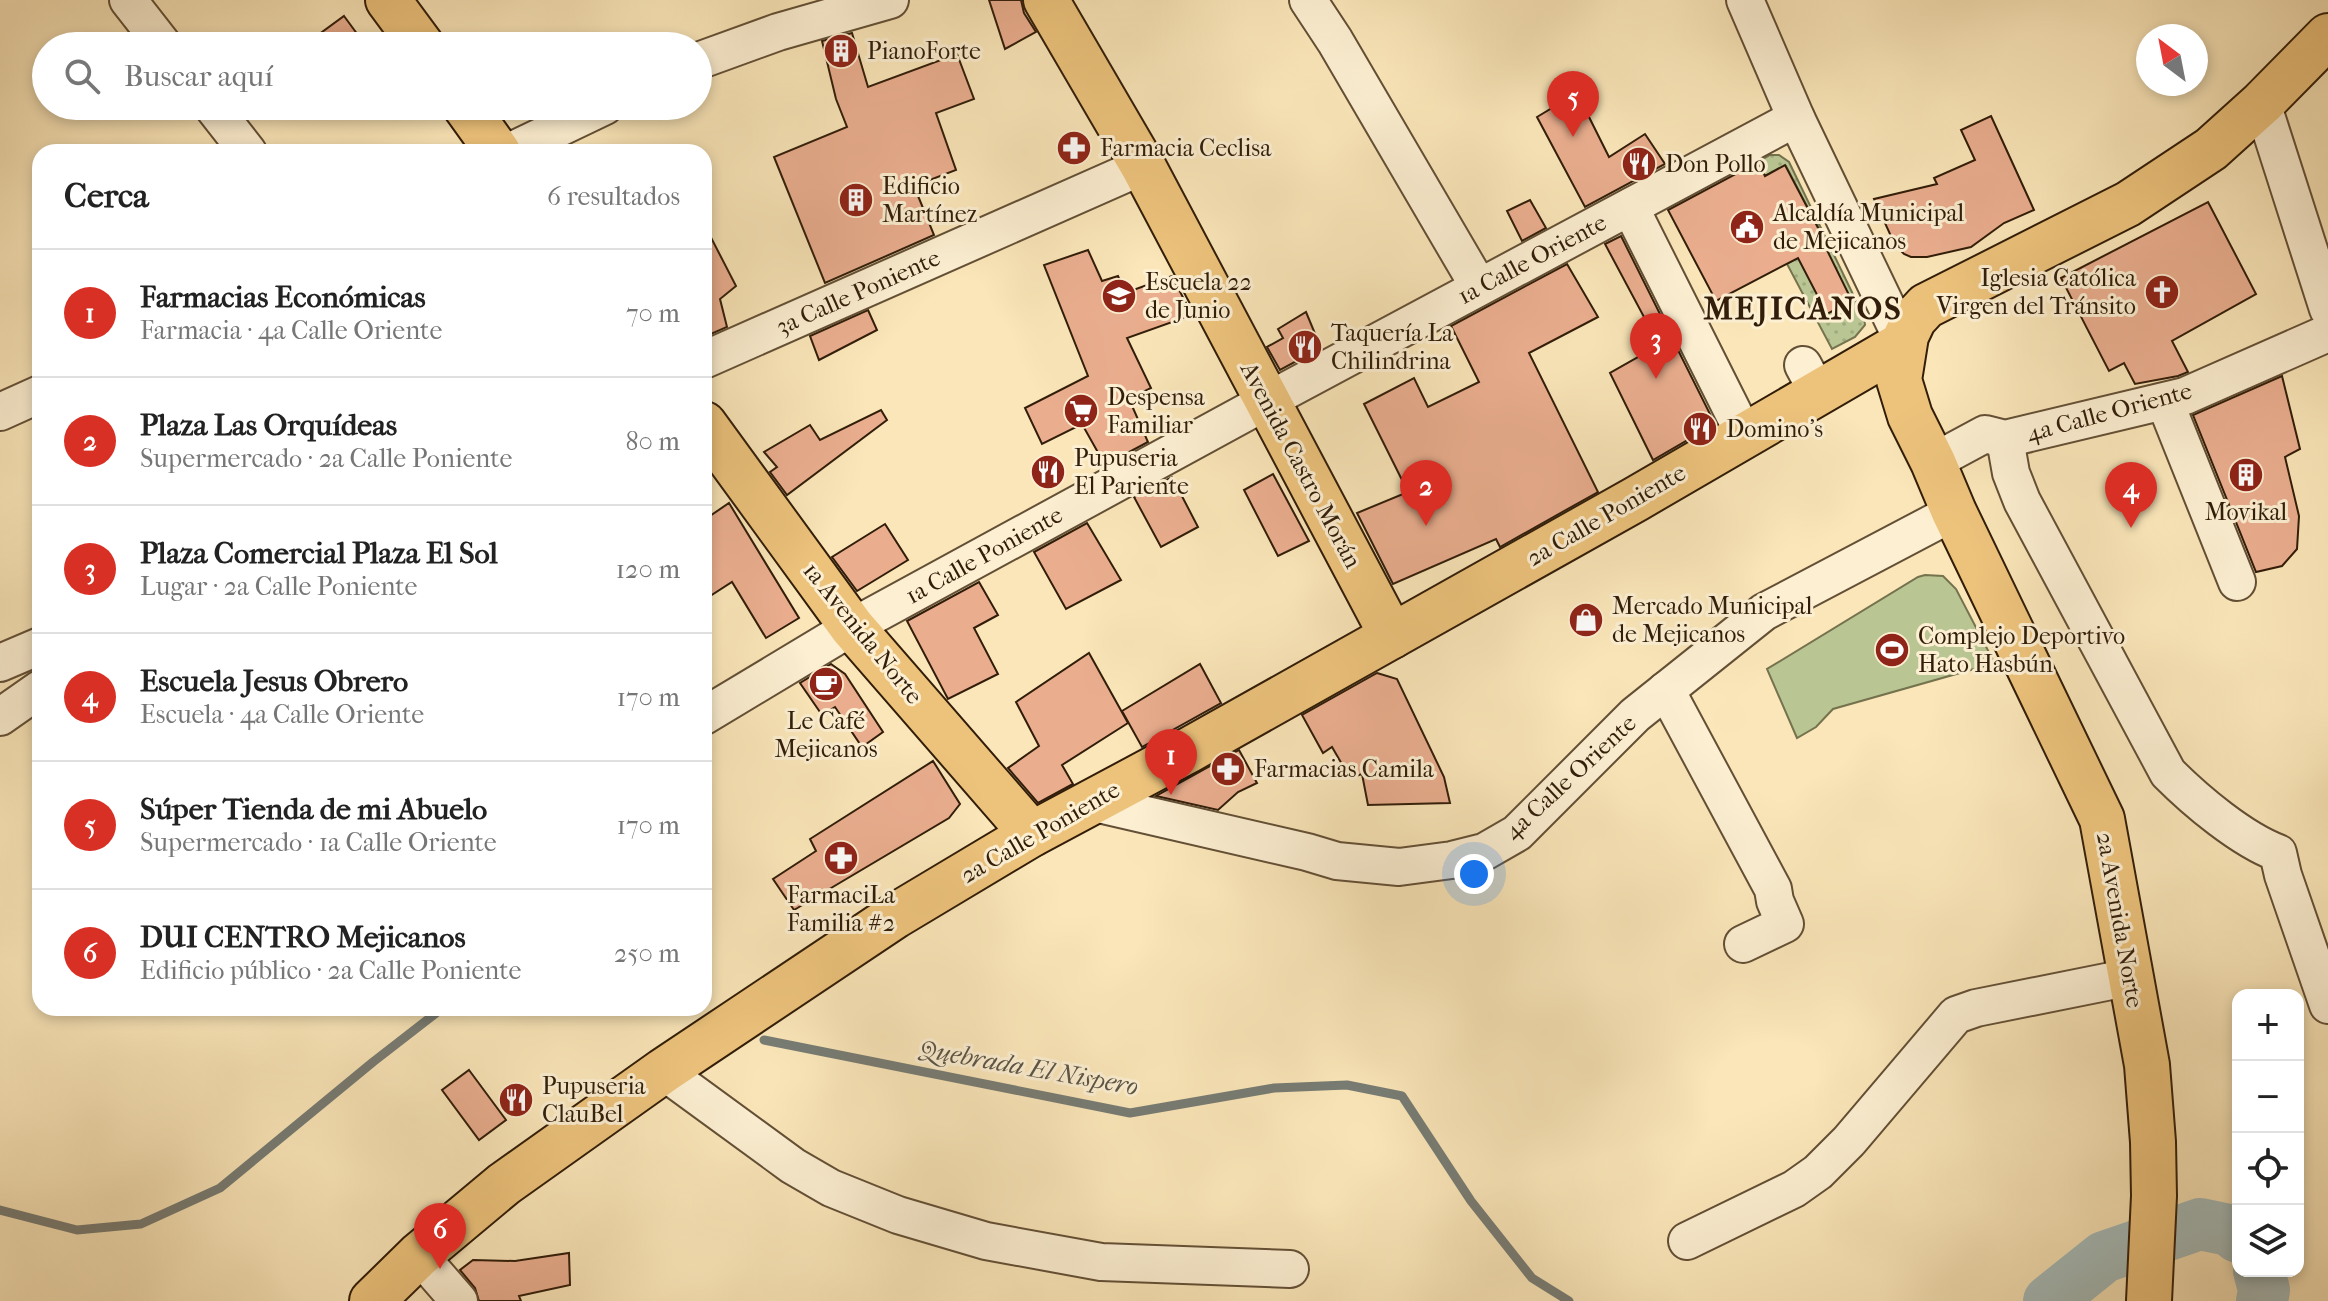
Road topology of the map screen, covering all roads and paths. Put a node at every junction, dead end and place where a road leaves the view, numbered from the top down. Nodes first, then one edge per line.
1 (128, 0) edge
2 (890, 0) edge
3 (1046, 0) edge
4 (1308, 0) edge
5 (1745, 0) edge
6 (153, 32) edge
7 (2328, 36) edge
8 (712, 56) edge
9 (2262, 103) junction
10 (1796, 118) junction
11 (223, 120) edge
12 (475, 120) edge
13 (576, 120) edge
14 (242, 144) edge
15 (492, 144) edge
16 (526, 144) edge
17 (1143, 166) junction
18 (1630, 207) junction
19 (1479, 287) junction
20 (2328, 309) edge
21 (2328, 333) edge
22 (1904, 343) junction
23 (712, 357) edge
24 (32, 398) edge
25 (1267, 401) junction
26 (2165, 402) junction
27 (0, 412) edge
28 (1745, 436) junction
29 (725, 437) edge
30 (2005, 439) junction
31 (1933, 462) junction
32 (1954, 512) junction
33 (2237, 582) dead end
34 (852, 627) junction
35 (1392, 636) junction
36 (32, 649) edge
37 (0, 663) edge
38 (1666, 690) junction
39 (32, 695) edge
40 (712, 711) edge
41 (0, 717) edge
42 (1090, 802) junction
43 (1032, 834) junction
44 (1743, 944) dead end
45 (2131, 977) junction
46 (2328, 1005) edge
47 (663, 1071) junction
48 (1687, 1241) dead end
49 (419, 1255) junction
50 (1290, 1269) dead end
51 (372, 1301) edge
52 (459, 1301) edge
53 (2149, 1301) edge

1 - 6 street
2 - 8 street
3 - 17 main road, Avenida Castro Morán
4 - 19 street
5 - 10 street
7 - 9 main road
9 - 20 street
9 - 22 main road
10 - 18 street, 1a Calle Oriente
10 - 22 street
11 - 14 street
12 - 15 main road
13 - 16 street
17 - 23 street, 3a Calle Poniente
17 - 25 main road, Avenida Castro Morán
18 - 19 street, 1a Calle Oriente
18 - 28 street
19 - 25 street, 1a Calle Oriente
21 - 26 street, 4a Calle Oriente
22 - 28 main road, 2a Calle Poniente
22 - 31 main road, 2a Avenida Norte
24 - 27 street
25 - 34 street, 1a Calle Poniente
25 - 35 main road, Avenida Castro Morán
26 - 30 street, 4a Calle Oriente
26 - 33 street
28 - 35 main road, 2a Calle Poniente
29 - 34 main road, 1a Avenida Norte
30 - 31 street, 4a Calle Oriente
30 - 46 street
31 - 32 main road, 2a Avenida Norte
32 - 38 street, 4a Calle Oriente
32 - 45 main road, 2a Avenida Norte
34 - 40 street, 1a Calle Poniente
34 - 43 main road, 1a Avenida Norte
35 - 42 main road, 2a Calle Poniente
36 - 37 street
38 - 42 street, 4a Calle Oriente
38 - 44 street
39 - 41 street
42 - 43 main road, 2a Calle Poniente
43 - 47 main road, 2a Calle Poniente
45 - 48 street
45 - 53 main road, 2a Avenida Norte
47 - 49 main road, 2a Calle Poniente
47 - 50 street
49 - 51 main road, 2a Calle Poniente
49 - 52 street

